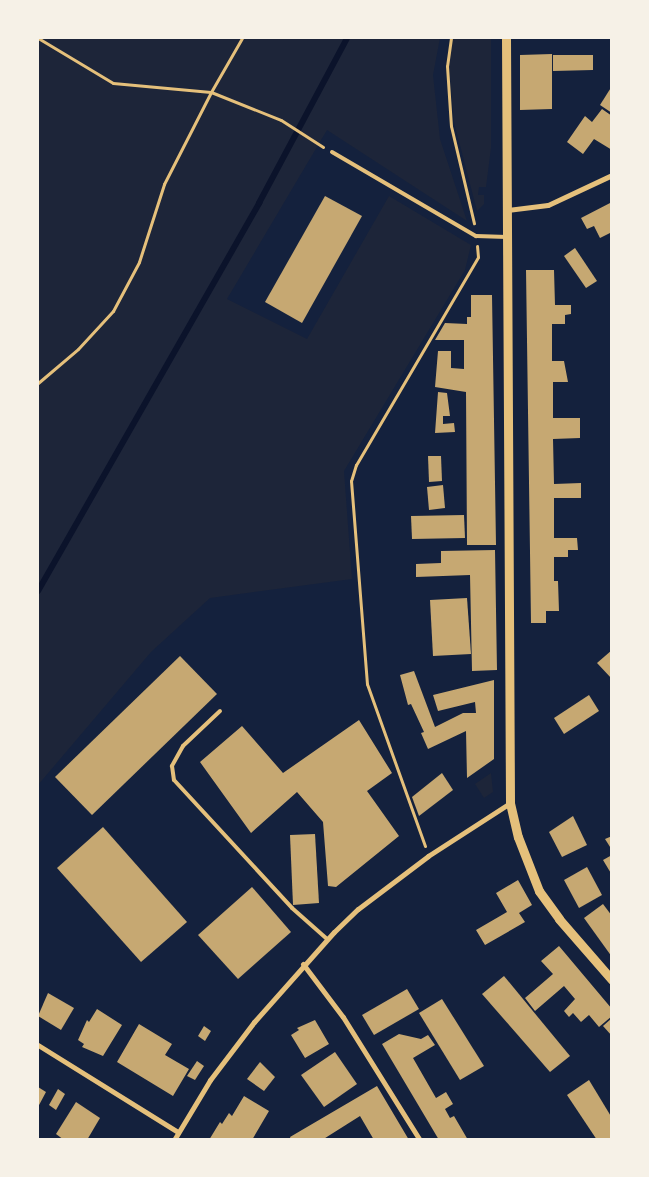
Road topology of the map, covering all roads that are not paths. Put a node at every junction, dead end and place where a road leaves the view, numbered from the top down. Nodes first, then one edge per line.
1 (506, 38) edge
2 (332, 152) road end
3 (612, 175) edge
4 (508, 210) junction
5 (507, 237) junction
6 (220, 711) dead end
7 (510, 802) junction
8 (328, 940) junction
9 (303, 964) junction
10 (612, 980) edge
11 (38, 1045) edge
12 (178, 1132) junction
13 (174, 1140) edge
14 (420, 1140) edge

1 - 4 street
2 - 5 lane
3 - 4 street
4 - 5 street
5 - 7 street
6 - 8 lane
7 - 8 street
7 - 10 street
8 - 9 street
9 - 12 street
9 - 14 street
11 - 12 street
12 - 13 street

